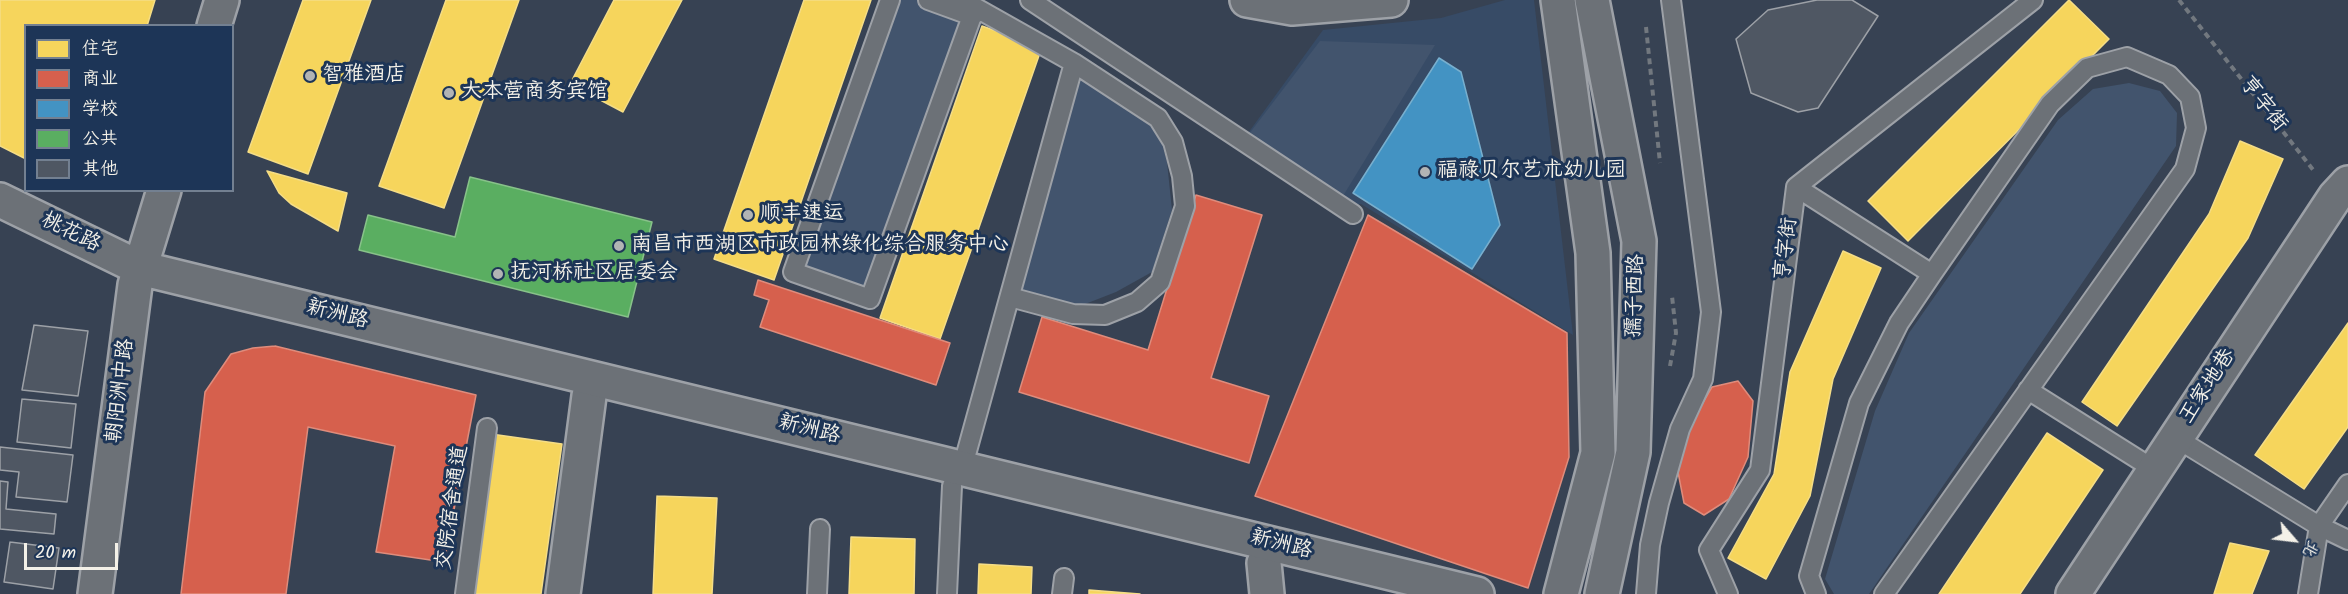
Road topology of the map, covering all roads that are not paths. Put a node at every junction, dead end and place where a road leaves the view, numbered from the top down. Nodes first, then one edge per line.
1 (222, 0) edge
2 (890, 0) edge
3 (928, 0) edge
4 (962, 0) edge
5 (1030, 0) edge
6 (1247, 0) edge
7 (1391, 0) edge
8 (1558, 0) edge
9 (1592, 0) edge
10 (1671, 0) edge
11 (2033, 0) edge
12 (977, 14) junction
13 (215, 24) edge
14 (1074, 63) junction
15 (1796, 187) junction
16 (163, 192) edge
17 (2344, 195) edge
18 (0, 200) edge
19 (1353, 214) dead end
20 (0, 224) edge
21 (1932, 274) junction
22 (138, 276) junction
23 (1010, 297) junction
24 (2028, 390) junction
25 (589, 396) junction
26 (487, 428) dead end
27 (2176, 438) junction
28 (2155, 470) junction
29 (957, 477) junction
30 (2348, 484) edge
31 (2319, 526) junction
32 (820, 529) dead end
33 (2348, 540) edge
34 (1265, 578) edge
35 (95, 594) edge
36 (465, 594) edge
37 (563, 594) edge
38 (817, 594) edge
39 (947, 594) edge
40 (1391, 594) edge
41 (1477, 594) edge
42 (1561, 594) edge
43 (1602, 594) edge
44 (1646, 594) edge
45 (1728, 594) edge
46 (1816, 594) edge
47 (1884, 594) edge
48 (2073, 594) edge
49 (2308, 594) edge

1 - 13 main road
2 - 12 lane
3 - 12 lane
4 - 12 lane
5 - 19 lane
6 - 7 main road
8 - 42 main road, 孺子西路
9 - 43 main road, 孺子西路
10 - 44 lane
11 - 15 lane, 亨字街
12 - 14 lane
14 - 23 lane
14 - 23 lane
15 - 21 lane
15 - 45 lane, 亨字街
16 - 22 main road, 朝阳洲中路
17 - 27 main road, 王家地巷
18 - 22 main road, 桃花路
20 - 22 main road, 桃花路
21 - 24 lane
21 - 46 lane
22 - 25 main road, 新洲路
22 - 29 main road, 新洲路
22 - 35 main road, 朝阳洲中路
23 - 29 lane
24 - 28 lane
24 - 47 lane
25 - 29 main road, 新洲路
25 - 37 main road
26 - 36 lane, 交院宿舍通道
27 - 28 main road, 王家地巷
27 - 31 lane
28 - 48 main road, 王家地巷
29 - 34 main road, 新洲路
29 - 39 lane
29 - 41 main road, 新洲路
30 - 31 lane
31 - 33 lane
31 - 49 lane
32 - 38 lane
34 - 40 main road, 新洲路

